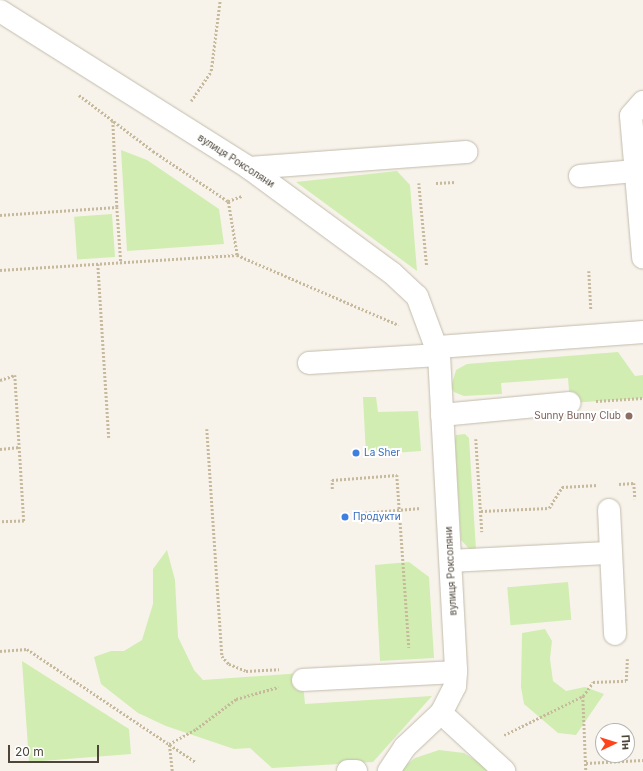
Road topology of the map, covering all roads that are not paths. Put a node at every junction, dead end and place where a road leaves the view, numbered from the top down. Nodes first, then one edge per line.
1 (0, 11) edge
2 (637, 109) edge
3 (466, 152) dead end
4 (249, 168) junction
5 (635, 170) junction
6 (580, 176) dead end
7 (643, 257) edge
8 (643, 332) edge
9 (438, 351) junction
10 (309, 363) dead end
11 (569, 403) road end
12 (442, 415) junction
13 (609, 510) dead end
14 (611, 553) junction
15 (451, 561) junction
16 (615, 634) dead end
17 (456, 672) junction
18 (303, 680) road end
19 (441, 713) junction
20 (348, 771) edge
21 (356, 771) edge
22 (389, 771) edge
23 (504, 771) edge

1 - 4 lane, вулиця Роксоляни
2 - 5 lane
3 - 4 lane
4 - 9 lane, вулиця Роксоляни
5 - 6 lane
5 - 7 lane
8 - 9 lane
9 - 10 lane
9 - 12 lane, вулиця Роксоляни
11 - 12 lane
12 - 15 lane, вулиця Роксоляни
13 - 14 lane
14 - 15 lane
14 - 16 lane
15 - 17 lane, вулиця Роксоляни
17 - 18 lane
17 - 19 lane, вулиця Роксоляни
19 - 22 lane, вулиця Роксоляни
19 - 23 lane
20 - 21 lane

